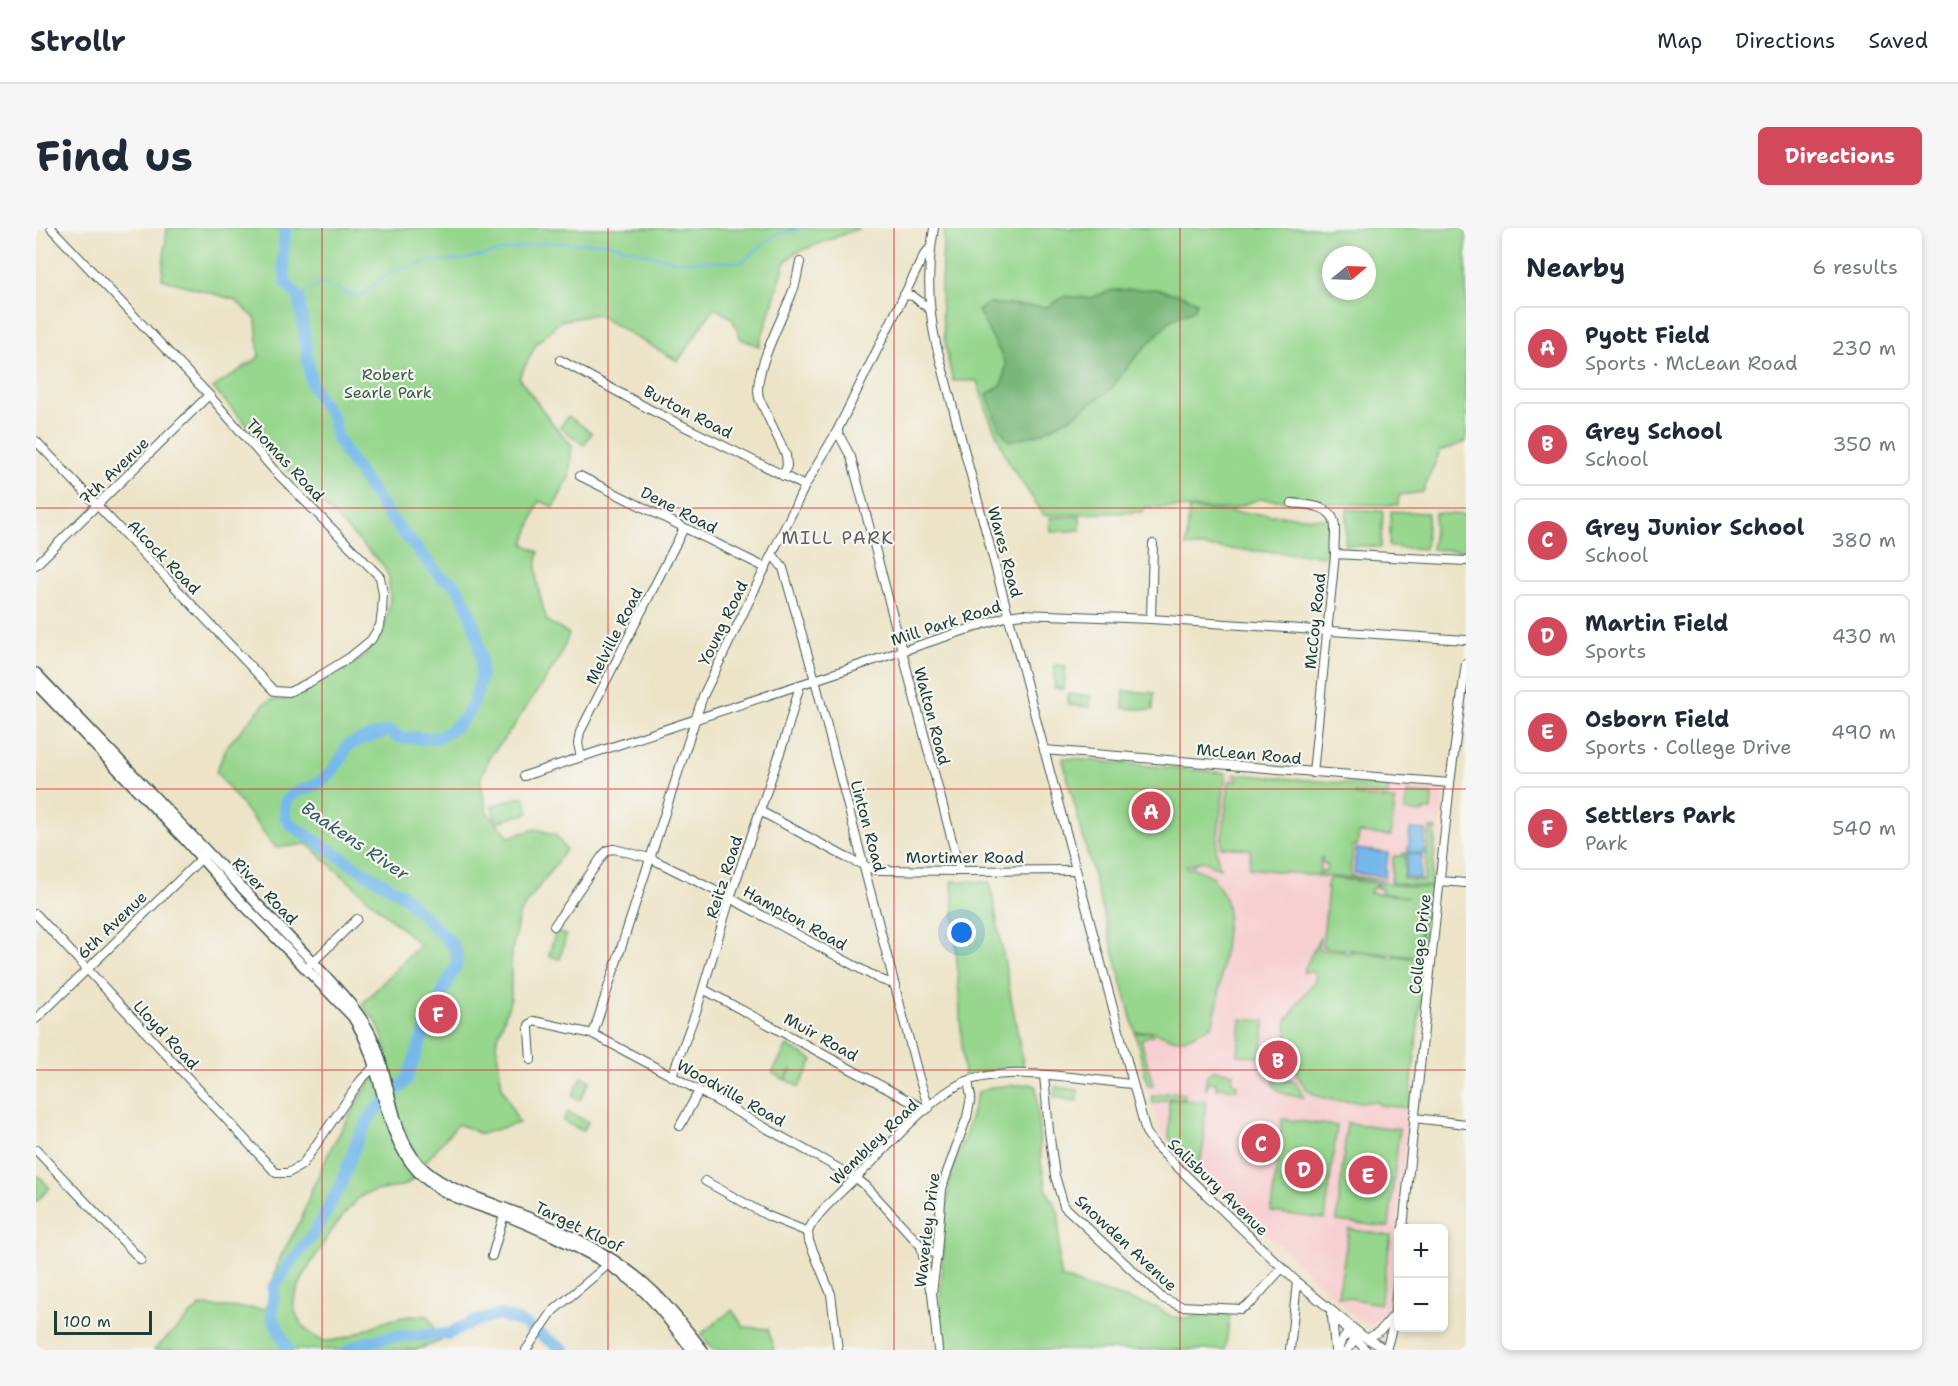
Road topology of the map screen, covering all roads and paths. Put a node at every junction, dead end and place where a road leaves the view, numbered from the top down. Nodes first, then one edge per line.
1 (51, 228) edge
2 (934, 228) edge
3 (931, 247) junction
4 (800, 262) dead end
5 (904, 295) junction
6 (929, 309) junction
7 (560, 360) dead end
8 (209, 396) junction
9 (837, 431) junction
10 (36, 441) edge
11 (580, 476) dead end
12 (783, 476) junction
13 (806, 486) junction
14 (1292, 503) dead end
15 (97, 506) junction
16 (684, 528) junction
17 (1153, 544) dead end
18 (1335, 554) junction
19 (773, 555) junction
20 (1466, 561) edge
21 (36, 565) edge
22 (766, 568) junction
23 (1008, 616) junction
24 (1151, 619) junction
25 (1328, 631) junction
26 (1466, 640) edge
27 (901, 652) junction
28 (1466, 663) edge
29 (36, 673) edge
30 (815, 680) junction
31 (36, 684) edge
32 (800, 685) junction
33 (274, 691) joint
34 (58, 701) junction
35 (696, 720) junction
36 (1044, 750) junction
37 (581, 758) junction
38 (1313, 773) junction
39 (524, 776) dead end
40 (1450, 783) junction
41 (760, 811) junction
42 (204, 855) junction
43 (650, 858) junction
44 (864, 867) junction
45 (1076, 870) junction
46 (960, 871) junction
47 (1440, 881) junction
48 (1466, 883) edge
49 (730, 898) junction
50 (36, 914) edge
51 (357, 919) dead end
52 (554, 926) dead end
53 (310, 965) junction
54 (1101, 965) joint
55 (86, 968) junction
56 (896, 985) junction
57 (703, 988) junction
58 (36, 1019) edge
59 (593, 1034) junction
60 (531, 1060) dead end
61 (377, 1067) junction
62 (1044, 1075) junction
63 (672, 1076) junction
64 (969, 1081) junction
65 (1132, 1084) junction
66 (699, 1091) junction
67 (928, 1109) junction
68 (1414, 1118) junction
69 (1466, 1124) edge
70 (680, 1126) dead end
71 (36, 1150) edge
72 (416, 1165) junction
73 (856, 1178) junction
74 (705, 1181) dead end
75 (504, 1215) junction
76 (1403, 1224) edge
77 (808, 1232) junction
78 (921, 1246) junction
79 (937, 1253) junction
80 (492, 1256) dead end
81 (141, 1260) dead end
82 (610, 1262) junction
83 (1282, 1268) junction
84 (1297, 1282) junction
85 (932, 1293) junction
86 (1322, 1301) junction
87 (1331, 1314) junction
88 (1394, 1315) joint
89 (1353, 1333) junction
90 (685, 1335) junction
91 (1367, 1339) junction
92 (526, 1350) edge
93 (692, 1350) edge
94 (703, 1350) edge
95 (838, 1350) edge
96 (938, 1350) edge
97 (1290, 1350) edge
98 (1337, 1350) edge
99 (1348, 1350) edge
100 (1366, 1350) edge
101 (1386, 1350) edge

1 - 8 street, Thomas Road
2 - 3 street, Wares Road
3 - 5 street, Young Road
3 - 6 street, Wares Road
4 - 12 street
5 - 6 street
5 - 9 street, Young Road
6 - 23 street, Wares Road
7 - 12 street, Burton Road
8 - 15 street, 7th Avenue
8 - 33 street, Thomas Road
9 - 13 street, Young Road
9 - 27 street, Walton Road
10 - 15 street, Alcock Road
11 - 16 street, Dene Road
12 - 13 street, Burton Road
13 - 19 street, Young Road
14 - 18 street, McCoy Road
15 - 21 street, 7th Avenue
15 - 33 street, Alcock Road
16 - 22 street, Dene Road
16 - 37 street, Melville Road
17 - 24 street
18 - 20 street
18 - 25 street, McCoy Road
19 - 22 street, Young Road
19 - 30 street, Linton Road
22 - 35 street, Young Road
23 - 24 street, Mill Park Road
23 - 27 street, Mill Park Road
23 - 36 street, Wares Road
24 - 25 street, Mill Park Road
25 - 26 street, Mill Park Road
25 - 38 street, McCoy Road
27 - 30 street, Mill Park Road
27 - 46 street, Walton Road
28 - 40 street, College Drive
29 - 34 main road, River Road
30 - 32 street, Mill Park Road
30 - 44 street, Linton Road
31 - 34 main road, River Road
32 - 35 street, Mill Park Road
32 - 41 street, Reitz Road
34 - 42 main road, River Road
35 - 37 street, Mill Park Road
35 - 43 street, Young Road
36 - 38 street, McLean Road
36 - 45 street, Wares Road
37 - 39 street, Mill Park Road
38 - 40 street, McLean Road
40 - 47 street, College Drive
41 - 44 street, Mortimer Road
41 - 49 street, Reitz Road
42 - 53 main road, River Road
42 - 55 street, 6th Avenue
43 - 49 street, Hampton Road
43 - 52 street, Hampton Road
43 - 59 street, Young Road
44 - 46 street, Mortimer Road
44 - 56 street, Linton Road
45 - 46 street, Mortimer Road
45 - 54 street, Wares Road
47 - 48 street
47 - 68 street, College Drive
49 - 56 street, Hampton Road
49 - 57 street, Reitz Road
50 - 55 street, Lloyd Road
51 - 53 street
53 - 61 main road, River Road
54 - 65 street, Salisbury Avenue
55 - 58 street, 6th Avenue
55 - 61 street, Lloyd Road
56 - 67 street, Linton Road
57 - 63 street, Reitz Road
57 - 67 street, Muir Road
59 - 60 street, Woodville Road
59 - 63 street, Woodville Road
61 - 72 main road, River Road
62 - 64 street, Wembley Road
62 - 65 street, Wembley Road
62 - 83 street, Snowden Avenue
63 - 66 street, Woodville Road
64 - 67 street, Wembley Road
64 - 79 street, Waverley Drive
65 - 83 street, Salisbury Avenue
66 - 70 street
66 - 73 street, Woodville Road
67 - 73 street, Wembley Road
68 - 69 street
68 - 76 street, College Drive
71 - 81 street
72 - 75 main road, Target Kloof
72 - 82 main road, Target Kloof
73 - 77 street, Wembley Road
73 - 78 street, Woodville Road
74 - 77 street
75 - 80 street
75 - 82 main road, Target Kloof
77 - 95 street
78 - 79 street
78 - 85 street
79 - 85 street, Waverley Drive
82 - 90 main road, Target Kloof
82 - 92 street
83 - 84 street, Salisbury Avenue
84 - 86 street, Salisbury Avenue
84 - 97 street
85 - 96 street, Waverley Drive
86 - 87 street, Salisbury Avenue
86 - 89 street, Salisbury Avenue
87 - 89 street, Salisbury Avenue
87 - 98 street
88 - 91 street
88 - 101 street
89 - 91 street, Salisbury Avenue
89 - 98 street
89 - 99 street
89 - 100 street, Salisbury Avenue
90 - 93 main road, Target Kloof
90 - 94 main road, Target Kloof
91 - 101 street, Salisbury Avenue

